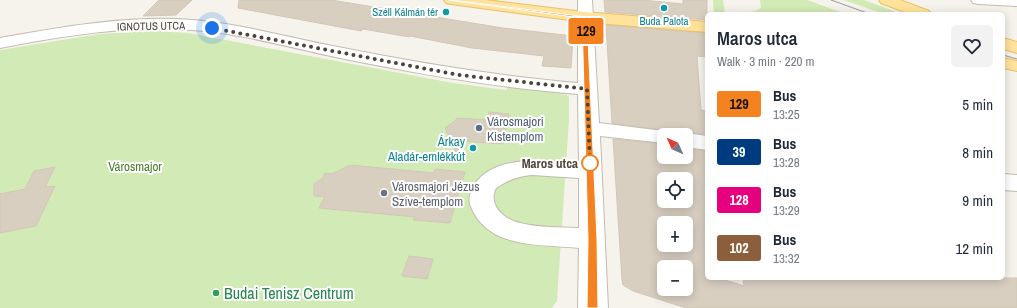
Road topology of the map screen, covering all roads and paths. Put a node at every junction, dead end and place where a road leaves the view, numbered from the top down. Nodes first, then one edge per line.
1 (451, 0) edge
2 (886, 0) edge
3 (978, 0) edge
4 (1017, 2) edge
5 (585, 8) edge
6 (919, 12) edge
7 (705, 27) edge
8 (0, 43) edge
9 (1005, 44) edge
10 (1017, 48) edge
11 (1005, 53) edge
12 (1017, 54) edge
13 (1005, 63) edge
14 (1017, 66) edge
15 (587, 89) junction
16 (589, 128) junction
17 (657, 136) edge
18 (693, 141) edge
19 (705, 143) edge
20 (590, 172) junction
21 (1005, 182) edge
22 (1017, 184) edge
23 (592, 239) junction
24 (593, 308) edge

1 - 5 main road
2 - 6 main road
3 - 4 street
5 - 7 main road
5 - 15 street
8 - 15 street, IGNOTUS UTCA
9 - 10 main road
11 - 12 main road
13 - 14 main road
15 - 16 street
16 - 17 street
16 - 20 street
18 - 19 street
20 - 23 street
20 - 23 street
21 - 22 street
23 - 24 street

